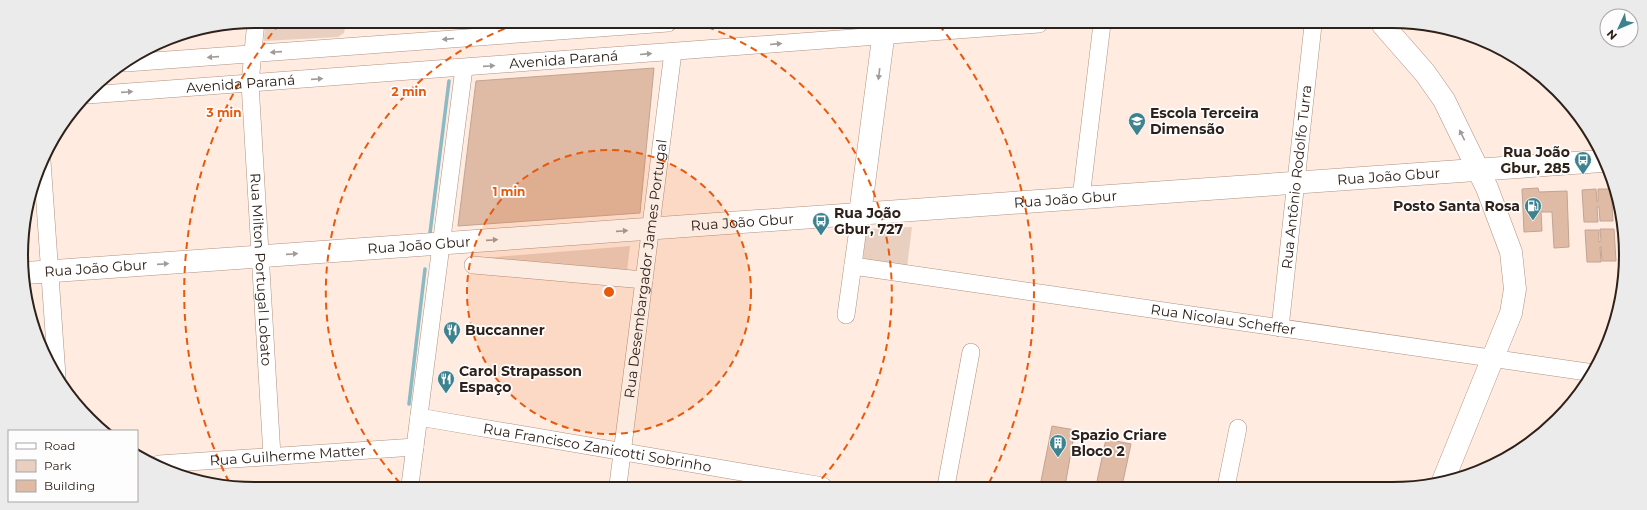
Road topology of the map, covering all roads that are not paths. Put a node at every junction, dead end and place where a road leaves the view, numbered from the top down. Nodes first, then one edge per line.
1 (255, 28) edge
2 (526, 28) edge
3 (915, 28) edge
4 (1102, 28) edge
5 (1313, 28) edge
6 (1386, 28) edge
7 (884, 29) edge
8 (469, 30) edge
9 (673, 52) junction
10 (252, 54) junction
11 (134, 62) edge
12 (464, 68) junction
13 (250, 83) junction
14 (93, 95) edge
15 (1599, 161) edge
16 (1479, 170) junction
17 (43, 174) edge
18 (1296, 183) junction
19 (1082, 198) junction
20 (860, 214) junction
21 (651, 229) junction
22 (442, 244) junction
23 (260, 257) junction
24 (473, 265) dead end
25 (853, 266) junction
26 (50, 272) junction
27 (28, 273) edge
28 (644, 280) junction
29 (846, 316) dead end
30 (1280, 328) junction
31 (971, 352) dead end
32 (1493, 359) junction
33 (55, 363) edge
34 (1587, 372) edge
35 (419, 417) junction
36 (1238, 428) dead end
37 (415, 446) junction
38 (623, 452) junction
39 (272, 456) junction
40 (165, 464) edge
41 (1445, 476) edge
42 (410, 482) edge
43 (618, 482) edge
44 (799, 482) edge
45 (947, 482) edge
46 (1227, 482) edge

1 - 10 street, Rua Milton Portugal Lobato
2 - 8 street, Avenida Paraná
3 - 7 street, Avenida Paraná
4 - 19 street
5 - 18 street, Rua Antônio Rodolfo Turra
16 -> 6 main road
9 -> 7 street, Avenida Paraná
7 -> 20 main road
8 -> 10 street, Avenida Paraná
12 -> 9 street, Avenida Paraná
9 - 21 street, Rua Desembargador James Portugal
10 -> 11 street, Avenida Paraná
10 - 13 street, Rua Milton Portugal Lobato
13 -> 12 street, Avenida Paraná
12 - 22 street
14 -> 13 street, Avenida Paraná
13 - 23 street, Rua Milton Portugal Lobato
15 - 16 main road, Rua João Gbur
16 - 18 main road, Rua João Gbur
16 - 32 main road
17 - 26 street
18 - 19 main road, Rua João Gbur
18 - 30 street, Rua Antônio Rodolfo Turra
19 - 20 main road, Rua João Gbur
20 - 21 main road, Rua João Gbur
20 - 25 street
22 -> 21 main road, Rua João Gbur
21 - 28 street, Rua Desembargador James Portugal
23 -> 22 main road, Rua João Gbur
22 - 35 street
26 -> 23 main road, Rua João Gbur
23 - 39 street, Rua Milton Portugal Lobato
24 - 28 street
25 - 29 street
25 - 30 street, Rua Nicolau Scheffer
26 - 27 main road, Rua João Gbur
26 - 33 street
28 - 38 street, Rua Desembargador James Portugal
30 - 32 street, Rua Nicolau Scheffer
31 - 45 street
32 - 34 street, Rua Nicolau Scheffer
32 - 41 main road
35 - 37 street
35 - 38 street, Rua Francisco Zanicotti Sobrinho
36 - 46 street
37 - 39 street, Rua Guilherme Matter
37 - 42 street
38 - 43 street, Rua Desembargador James Portugal
38 - 44 street, Rua Francisco Zanicotti Sobrinho
39 - 40 street, Rua Guilherme Matter

